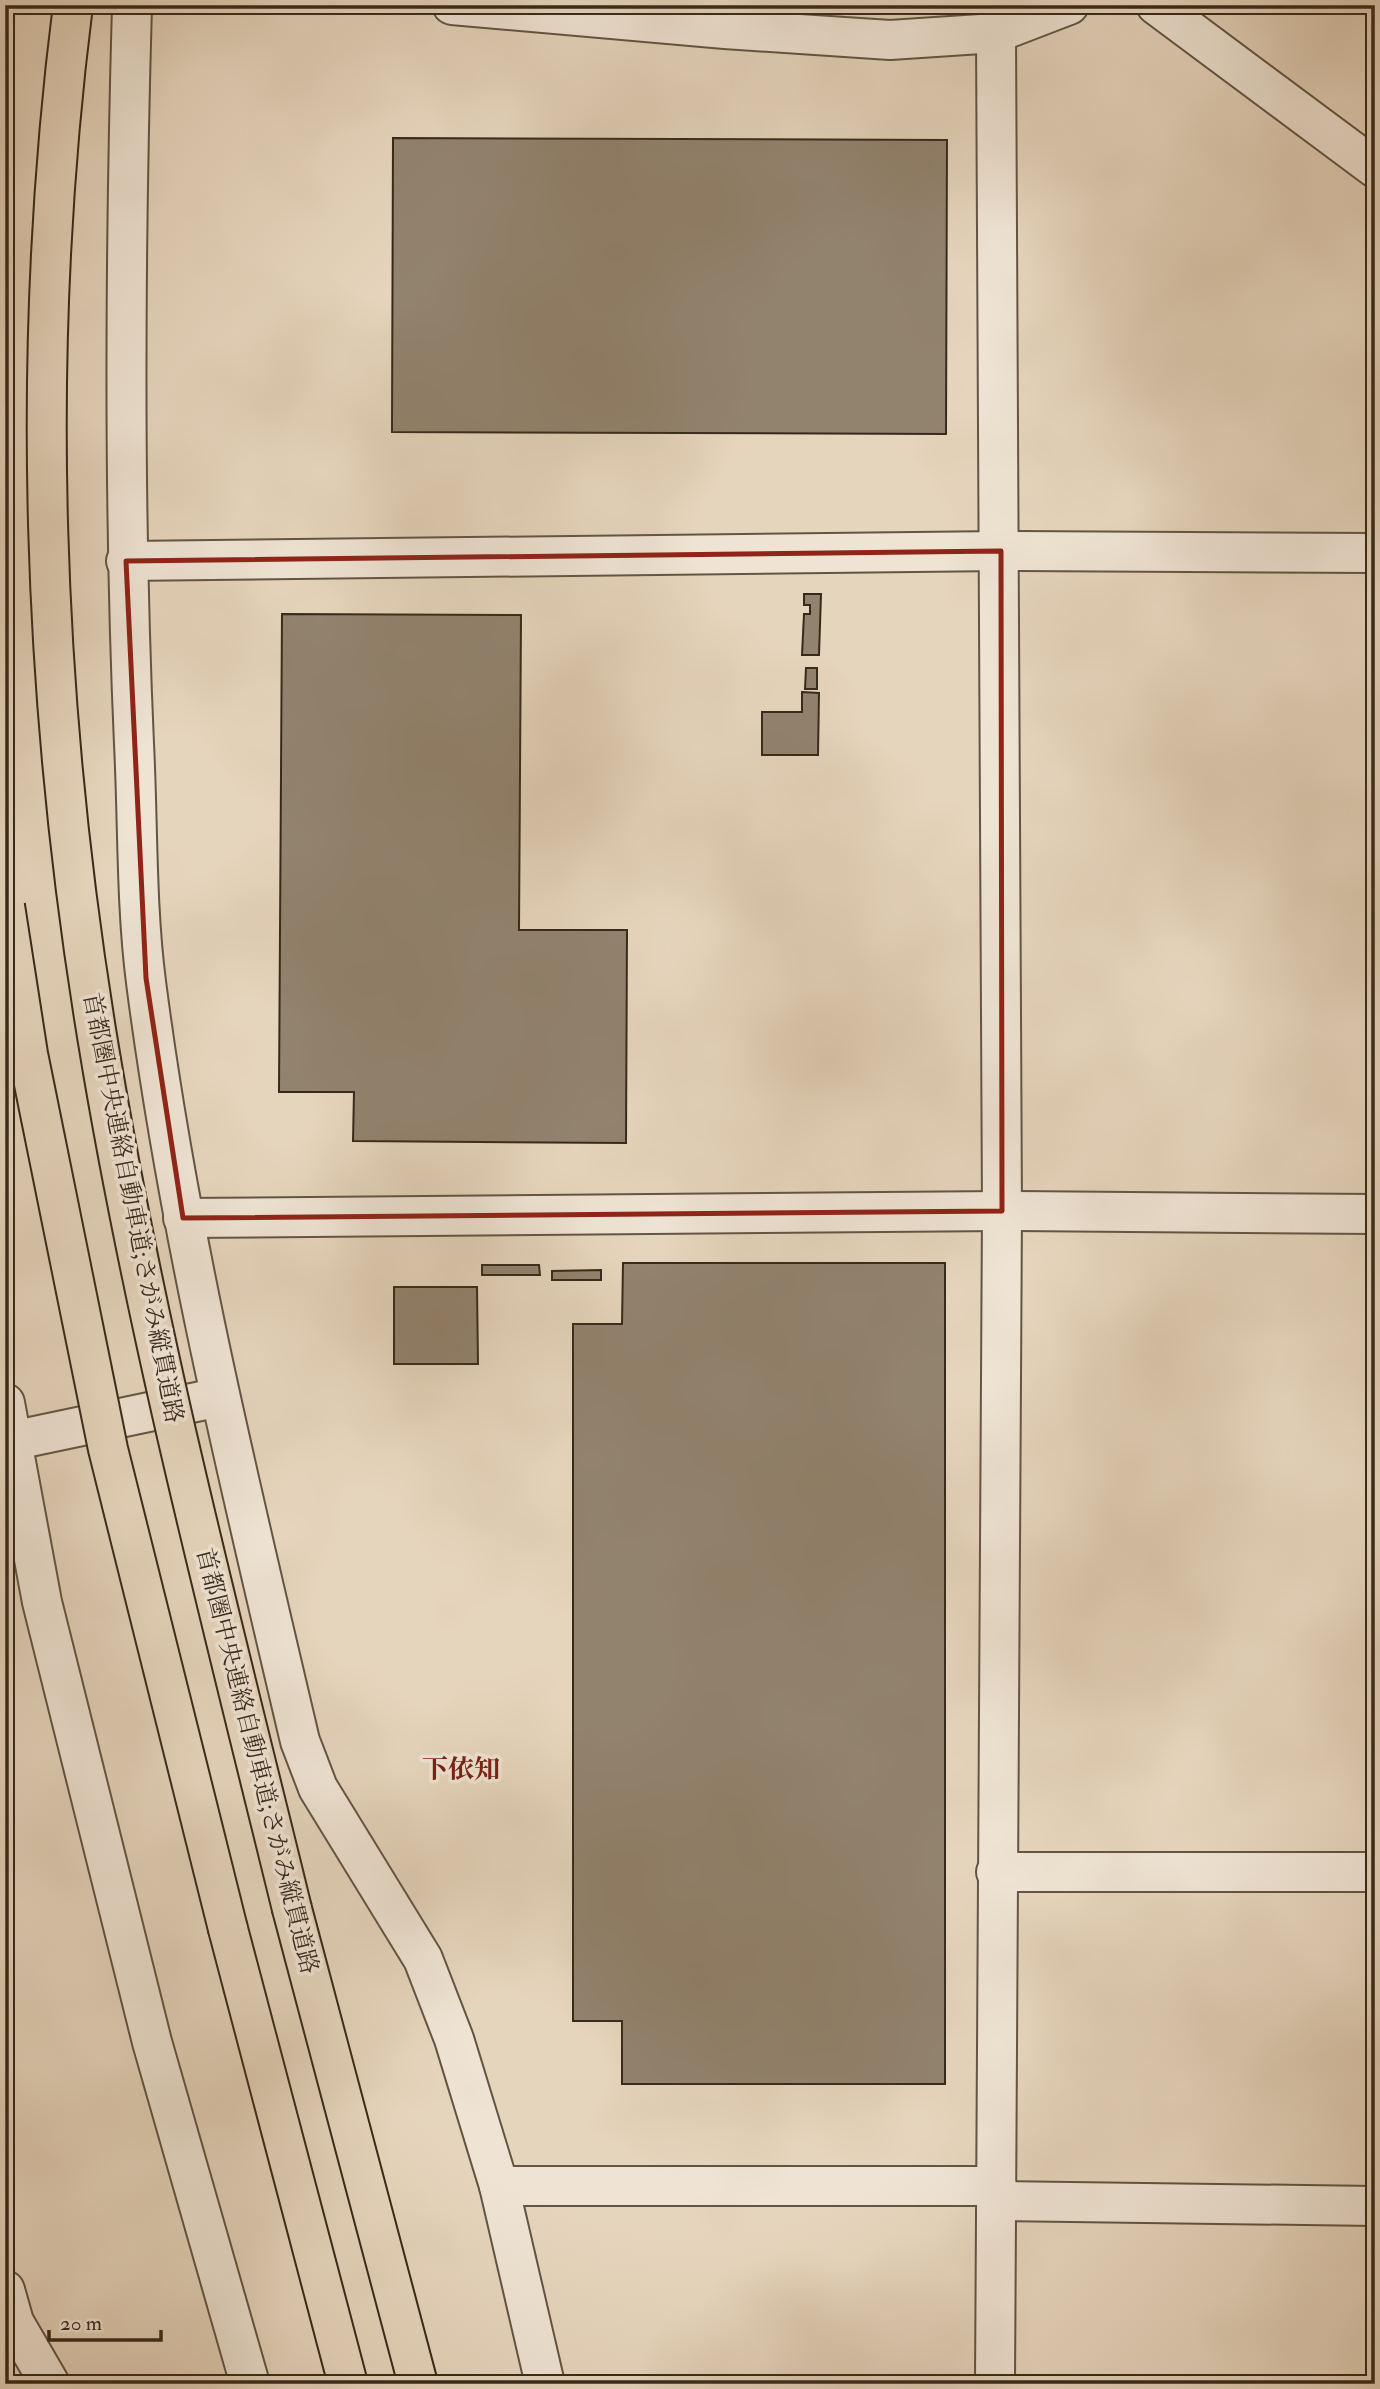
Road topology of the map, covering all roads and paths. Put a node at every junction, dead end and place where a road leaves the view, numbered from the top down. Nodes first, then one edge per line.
1 (73, 5) edge
2 (132, 5) edge
3 (452, 5) edge
4 (1069, 5) edge
5 (1156, 5) edge
6 (996, 33) junction
7 (1375, 169) edge
8 (1001, 551) junction
9 (1375, 553) edge
10 (126, 561) junction
11 (5, 906) edge
12 (1002, 1211) junction
13 (1375, 1214) edge
14 (183, 1217) junction
15 (220, 1398) junction
16 (5, 1402) edge
17 (11, 1441) junction
18 (996, 1872) junction
19 (1375, 1872) edge
20 (499, 2186) junction
21 (997, 2194) junction
22 (1375, 2206) edge
23 (5, 2290) edge
24 (50, 2384) edge
25 (250, 2384) edge
26 (348, 2384) edge
27 (418, 2384) edge
28 (545, 2384) edge
29 (995, 2384) edge

1 - 27 highway, 首都圏中央連絡自動車道;さがみ縦貫道路, bridge
2 - 10 street
3 - 6 street
4 - 6 street
5 - 7 street
6 - 8 street
8 - 9 street
8 - 10 street
8 - 12 street
10 - 14 street
11 - 26 highway, bridge
12 - 13 street
12 - 14 street
12 - 18 street
14 - 15 street
15 - 17 street
15 - 20 street
16 - 17 street
17 - 25 street
18 - 19 street
18 - 21 street
20 - 21 street
20 - 28 street
21 - 22 street
21 - 29 street
23 - 24 street

